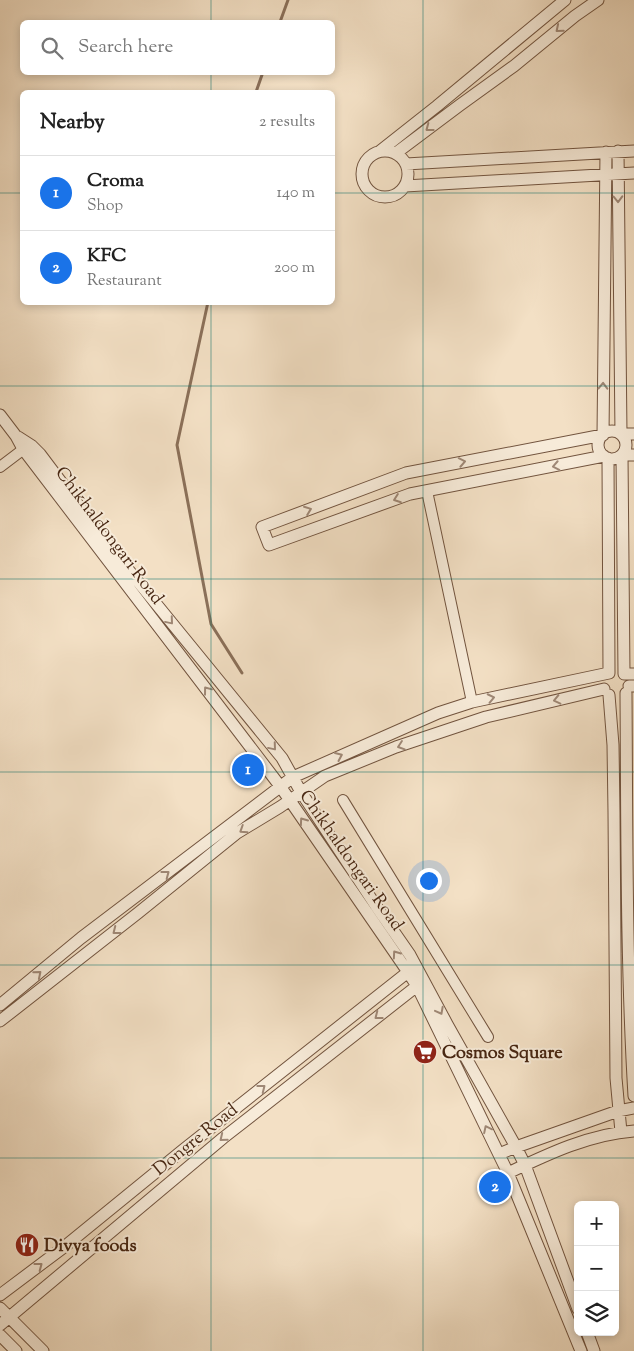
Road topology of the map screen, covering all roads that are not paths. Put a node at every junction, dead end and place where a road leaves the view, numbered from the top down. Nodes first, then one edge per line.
1 (565, 0) edge
2 (598, 0) edge
3 (380, 151) junction
4 (612, 151) junction
5 (634, 151) edge
6 (396, 153) junction
7 (406, 164) junction
8 (634, 173) edge
9 (606, 174) junction
10 (618, 174) junction
11 (405, 186) junction
12 (0, 416) edge
13 (621, 434) junction
14 (634, 434) edge
15 (602, 435) junction
16 (26, 447) junction
17 (622, 455) junction
18 (634, 455) edge
19 (606, 457) junction
20 (0, 467) edge
21 (428, 491) junction
22 (609, 674) junction
23 (629, 674) edge
24 (630, 688) edge
25 (607, 692) junction
26 (472, 702) junction
27 (293, 776) junction
28 (280, 786) junction
29 (301, 792) junction
30 (290, 800) junction
31 (343, 800) dead end
32 (408, 972) junction
33 (417, 986) junction
34 (0, 1005) edge
35 (0, 1021) edge
36 (488, 1037) dead end
37 (634, 1096) edge
38 (634, 1108) edge
39 (618, 1112) junction
40 (634, 1131) edge
41 (620, 1132) junction
42 (516, 1147) junction
43 (499, 1154) junction
44 (525, 1165) junction
45 (508, 1173) junction
46 (0, 1295) edge
47 (574, 1298) edge
48 (0, 1308) edge
49 (4, 1322) edge
50 (0, 1335) edge
51 (588, 1336) edge
52 (16, 1351) edge
53 (43, 1351) edge
54 (581, 1351) edge
55 (594, 1351) edge

1 - 3 street
2 -> 6 street
3 - 6 street
3 - 11 street
4 - 5 street
4 - 7 street
4 - 9 street
4 - 10 street
6 - 7 street
7 - 11 street
8 - 10 street
9 - 10 street
9 - 11 street
15 -> 9 street
10 -> 13 street
12 - 16 street, Chikhaldongari Road
13 - 14 street
13 - 15 street
13 - 17 street
15 - 19 street
21 -> 15 street
16 - 20 street
16 -> 27 street, Chikhaldongari Road
28 -> 16 street, Chikhaldongari Road
17 - 18 street
17 - 19 street
17 - 23 street
19 -> 21 street
19 - 22 street
21 - 26 street
22 - 23 street
22 - 25 street
26 -> 22 street
23 - 24 street
24 - 25 street
24 - 37 street
25 -> 29 street
25 - 39 street
27 -> 26 street
27 - 28 street
27 - 29 street, Chikhaldongari Road
28 - 30 street, Chikhaldongari Road
34 -> 28 street
29 - 30 street
29 -> 42 street, Chikhaldongari Road
32 -> 30 street, Chikhaldongari Road
30 -> 35 street
31 - 36 street
32 - 33 street, Chikhaldongari Road
46 -> 32 street, Dongre Road
43 -> 33 street, Chikhaldongari Road
33 -> 49 street, Dongre Road
38 - 39 street
39 - 41 street
39 - 42 street
40 - 41 street
41 - 44 street
42 - 43 street
42 - 44 street, Chikhaldongari Road
43 - 45 street, Chikhaldongari Road
44 - 45 street
44 - 47 street, Chikhaldongari Road
45 - 54 street, Chikhaldongari Road
48 - 49 street
49 - 53 street
50 - 52 street
51 - 55 street

